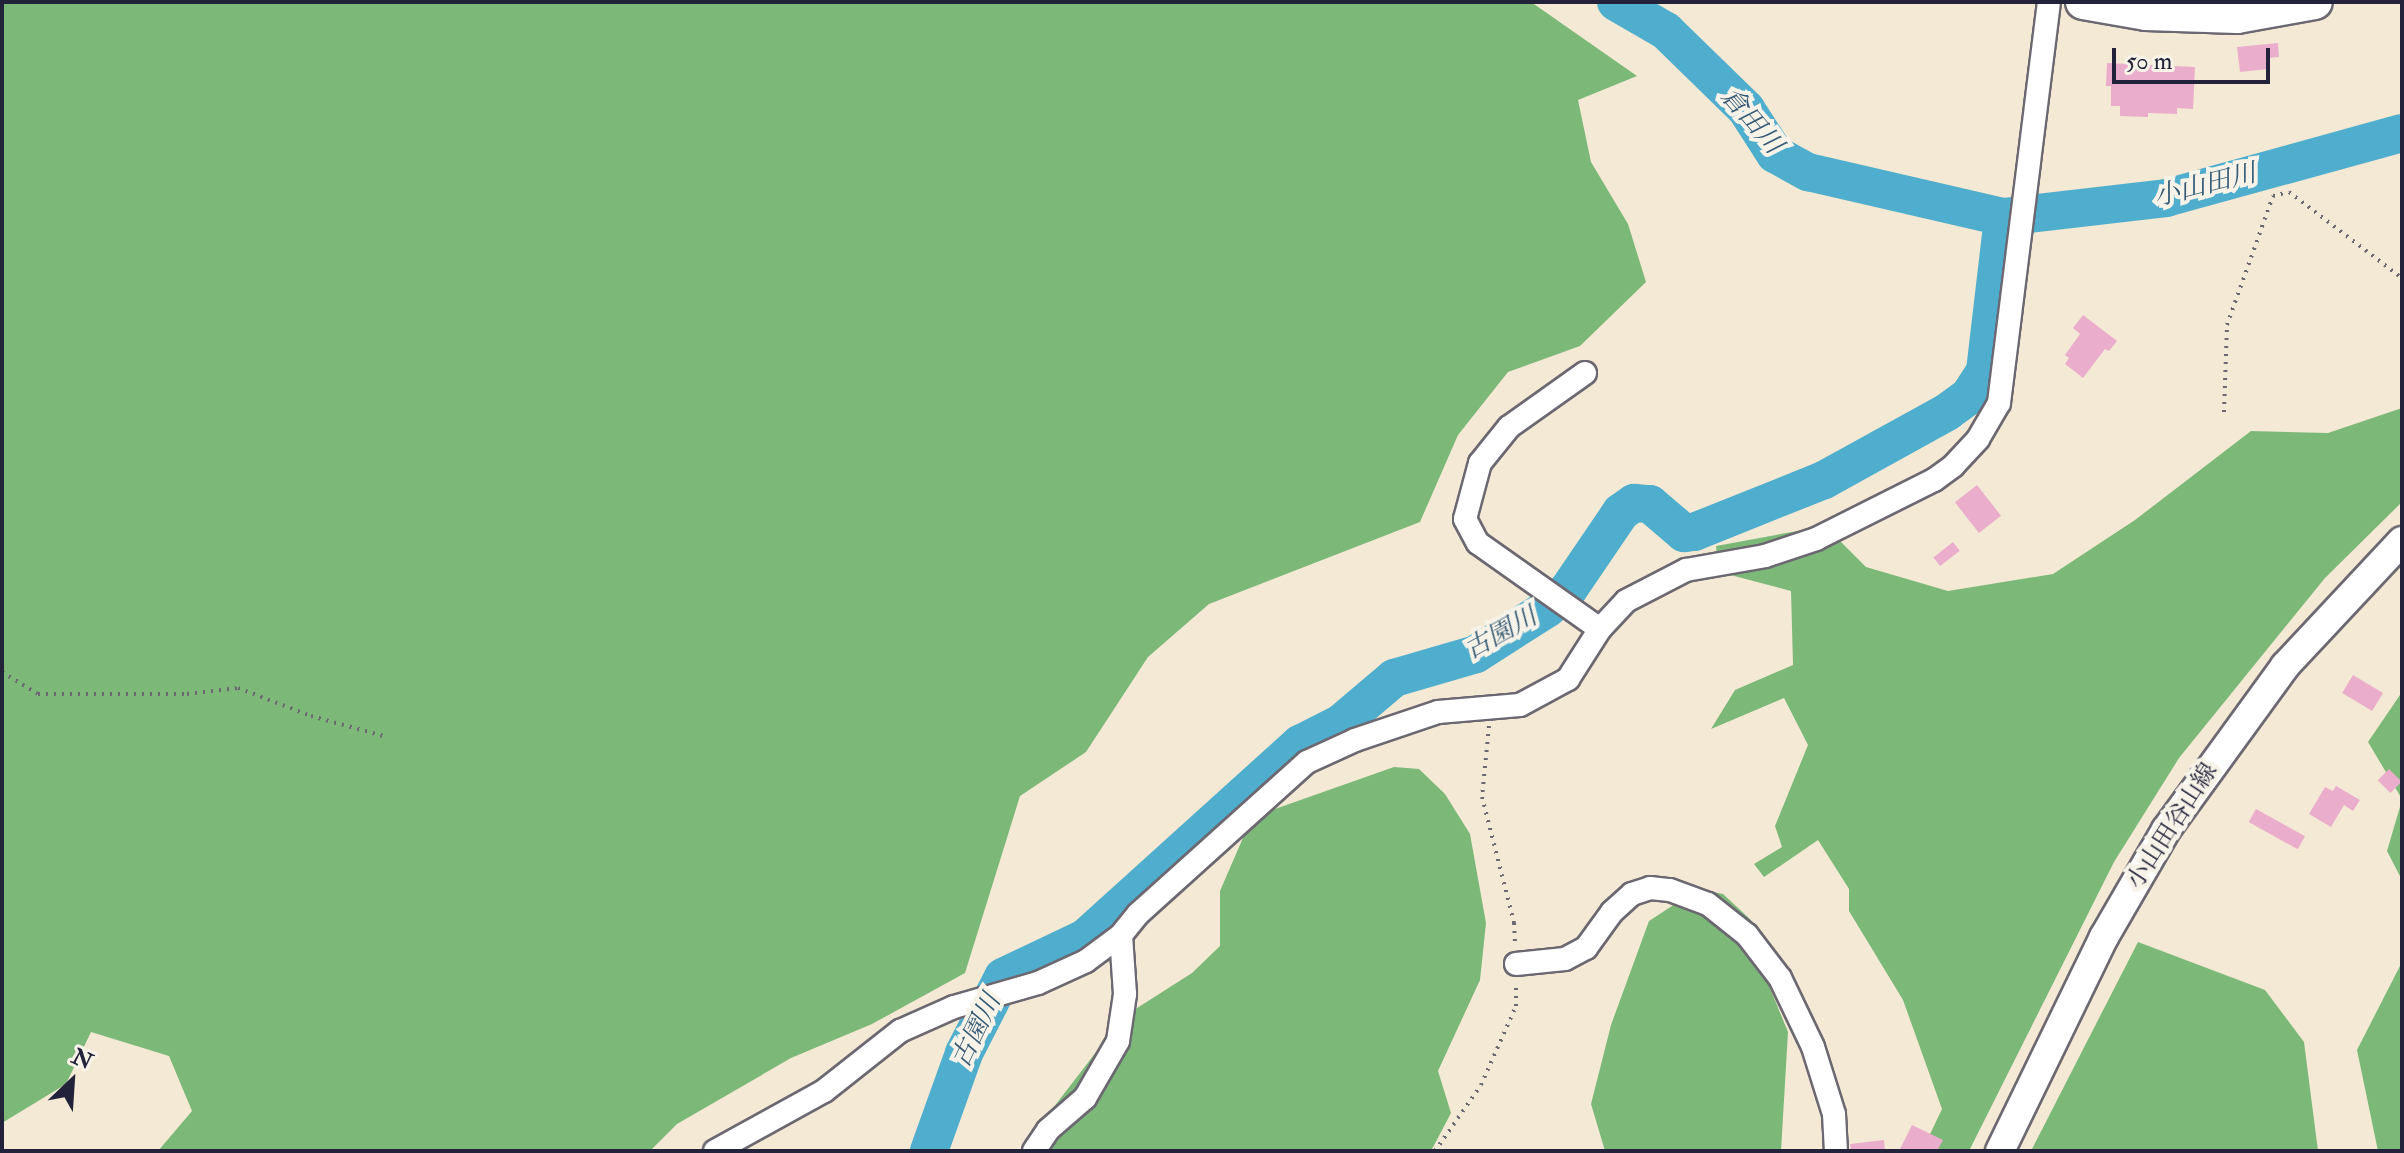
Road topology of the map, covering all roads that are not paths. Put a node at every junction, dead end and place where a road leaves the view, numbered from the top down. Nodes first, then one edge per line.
1 (2049, 2) edge
2 (2083, 2) edge
3 (2315, 2) edge
4 (2234, 9) edge
5 (1585, 373) dead end
6 (2402, 541) edge
7 (1600, 629) junction
8 (1121, 935) junction
9 (1516, 964) road end
10 (718, 1149) edge
11 (1034, 1151) edge
12 (1836, 1151) edge
13 (2000, 1151) edge

1 - 7 street
2 - 4 highway
3 - 4 highway
5 - 7 street
6 - 13 main road, 小山田谷山線
7 - 8 street
8 - 10 street
8 - 11 street
9 - 12 street

